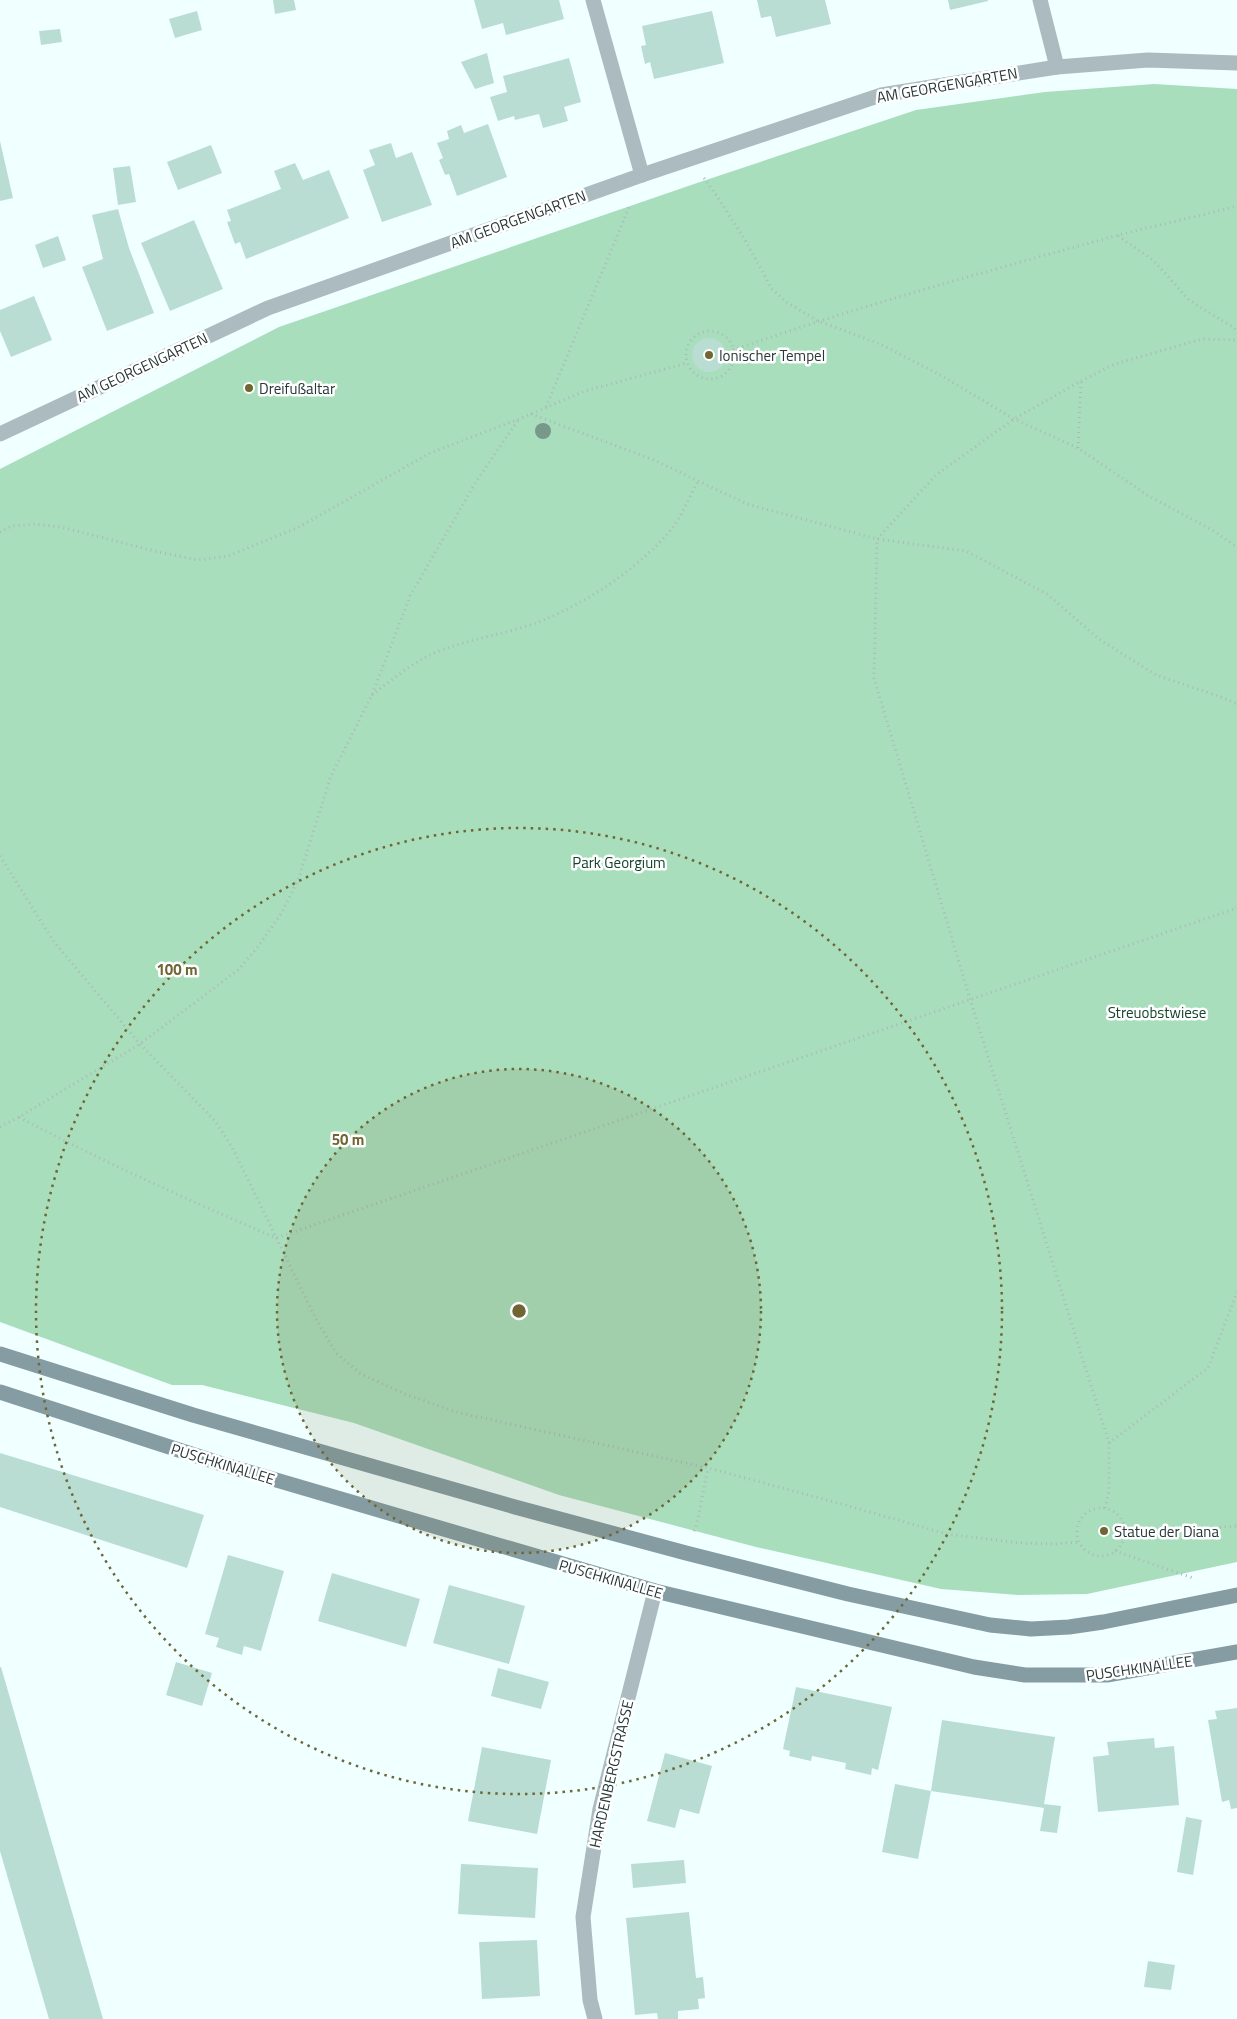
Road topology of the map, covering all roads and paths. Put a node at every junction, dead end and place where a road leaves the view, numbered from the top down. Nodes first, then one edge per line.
1 (594, 0) edge
2 (1040, 0) edge
3 (1237, 63) edge
4 (1057, 67) junction
5 (690, 160) junction
6 (642, 175) junction
7 (1237, 206) edge
8 (1118, 235) junction
9 (818, 321) junction
10 (1237, 332) edge
11 (1237, 340) edge
12 (734, 350) junction
13 (687, 363) junction
14 (1081, 381) junction
15 (546, 407) junction
16 (531, 414) junction
17 (519, 419) junction
18 (1014, 419) junction
19 (0, 434) edge
20 (1078, 448) junction
21 (698, 481) junction
22 (0, 532) edge
23 (877, 539) junction
24 (1237, 546) edge
25 (372, 695) junction
26 (1237, 704) edge
27 (0, 856) edge
28 (1237, 908) edge
29 (970, 999) junction
30 (140, 1044) junction
31 (19, 1117) junction
32 (0, 1126) edge
33 (276, 1238) junction
34 (1237, 1292) edge
35 (0, 1354) edge
36 (0, 1392) edge
37 (1109, 1443) junction
38 (1105, 1508) junction
39 (1237, 1526) edge
40 (1125, 1532) junction
41 (1079, 1542) junction
42 (1115, 1551) junction
43 (1195, 1579) dead end
44 (654, 1591) junction
45 (1237, 1596) edge
46 (1237, 1652) edge
47 (595, 2019) edge

1 - 6 street
2 - 4 street
3 - 4 street, AM GEORGENGARTEN
4 - 5 street, AM GEORGENGARTEN
5 - 6 street, AM GEORGENGARTEN
5 - 9 path
6 - 15 path
6 - 19 street, AM GEORGENGARTEN
7 - 8 path
8 - 9 path
8 - 10 path
9 - 12 path
9 - 18 path
11 - 14 path
12 - 13 path
12 - 13 path
13 - 15 path
14 - 18 path
14 - 20 path
15 - 16 path
16 - 17 path
16 - 21 path
17 - 22 path
17 - 25 path
18 - 20 path
18 - 23 path
20 - 24 path
21 - 23 path
21 - 25 path
23 - 26 path
23 - 29 path
25 - 30 path
27 - 30 path
28 - 29 path
29 - 33 path
29 - 37 path
30 - 31 path
30 - 33 path
31 - 32 path
31 - 33 path
33 - 41 path
34 - 37 path
35 - 45 main road
36 - 44 main road, PUSCHKINALLEE
37 - 38 path
38 - 40 path
38 - 41 path
39 - 40 path
40 - 42 path
41 - 42 path
42 - 43 path
44 - 46 main road, PUSCHKINALLEE
44 - 47 street, HARDENBERGSTRASSE

